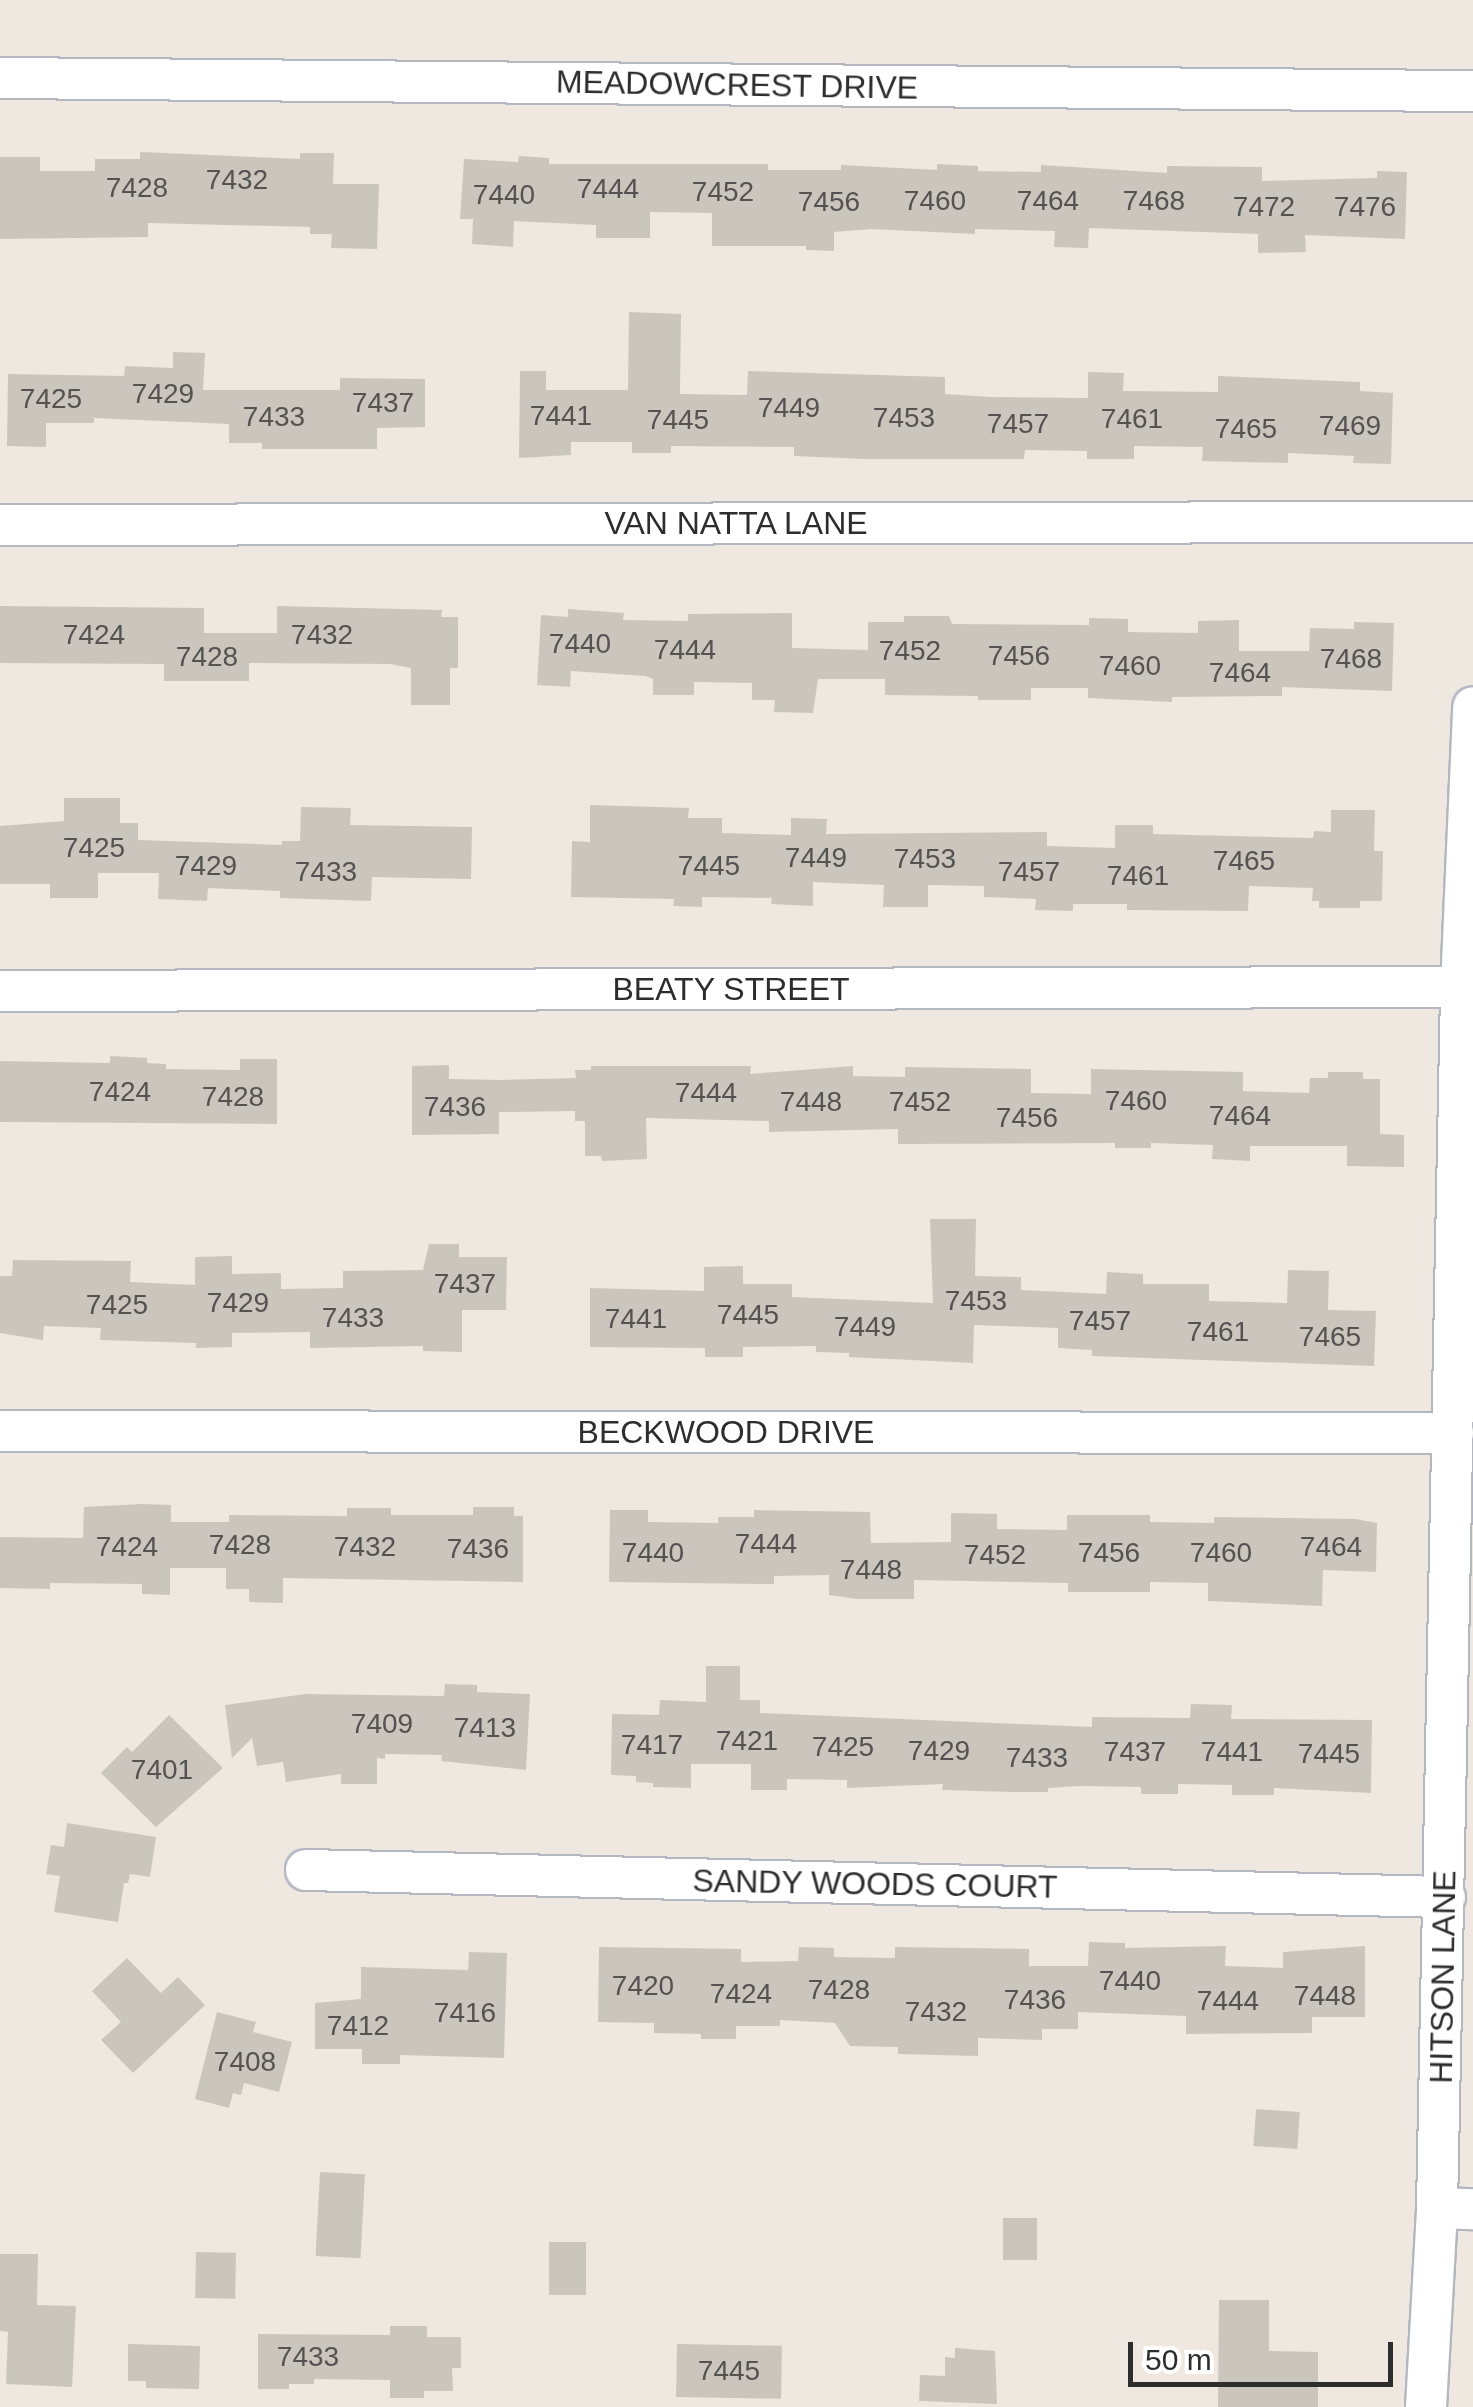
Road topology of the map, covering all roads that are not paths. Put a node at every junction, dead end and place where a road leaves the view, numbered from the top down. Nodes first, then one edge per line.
1 (0, 78) edge
2 (1473, 92) edge
3 (1473, 522) edge
4 (0, 524) edge
5 (1473, 708) edge
6 (1461, 987) junction
7 (0, 991) edge
8 (0, 1431) edge
9 (1453, 1433) junction
10 (1460, 1754) edge
11 (306, 1870) dead end
12 (1445, 1897) junction
13 (1455, 2208) edge
14 (1426, 2407) edge

1 - 2 street, MEADOWCREST DRIVE
3 - 4 street, VAN NATTA LANE
5 - 6 street, HITSON LANE
6 - 7 street, BEATY STREET
6 - 9 street, HITSON LANE
8 - 9 street, BECKWOOD DRIVE
9 - 10 street, HITSON LANE
10 - 12 street, HITSON LANE
11 - 12 street, SANDY WOODS COURT
12 - 13 street, HITSON LANE
13 - 14 street, HITSON LANE

